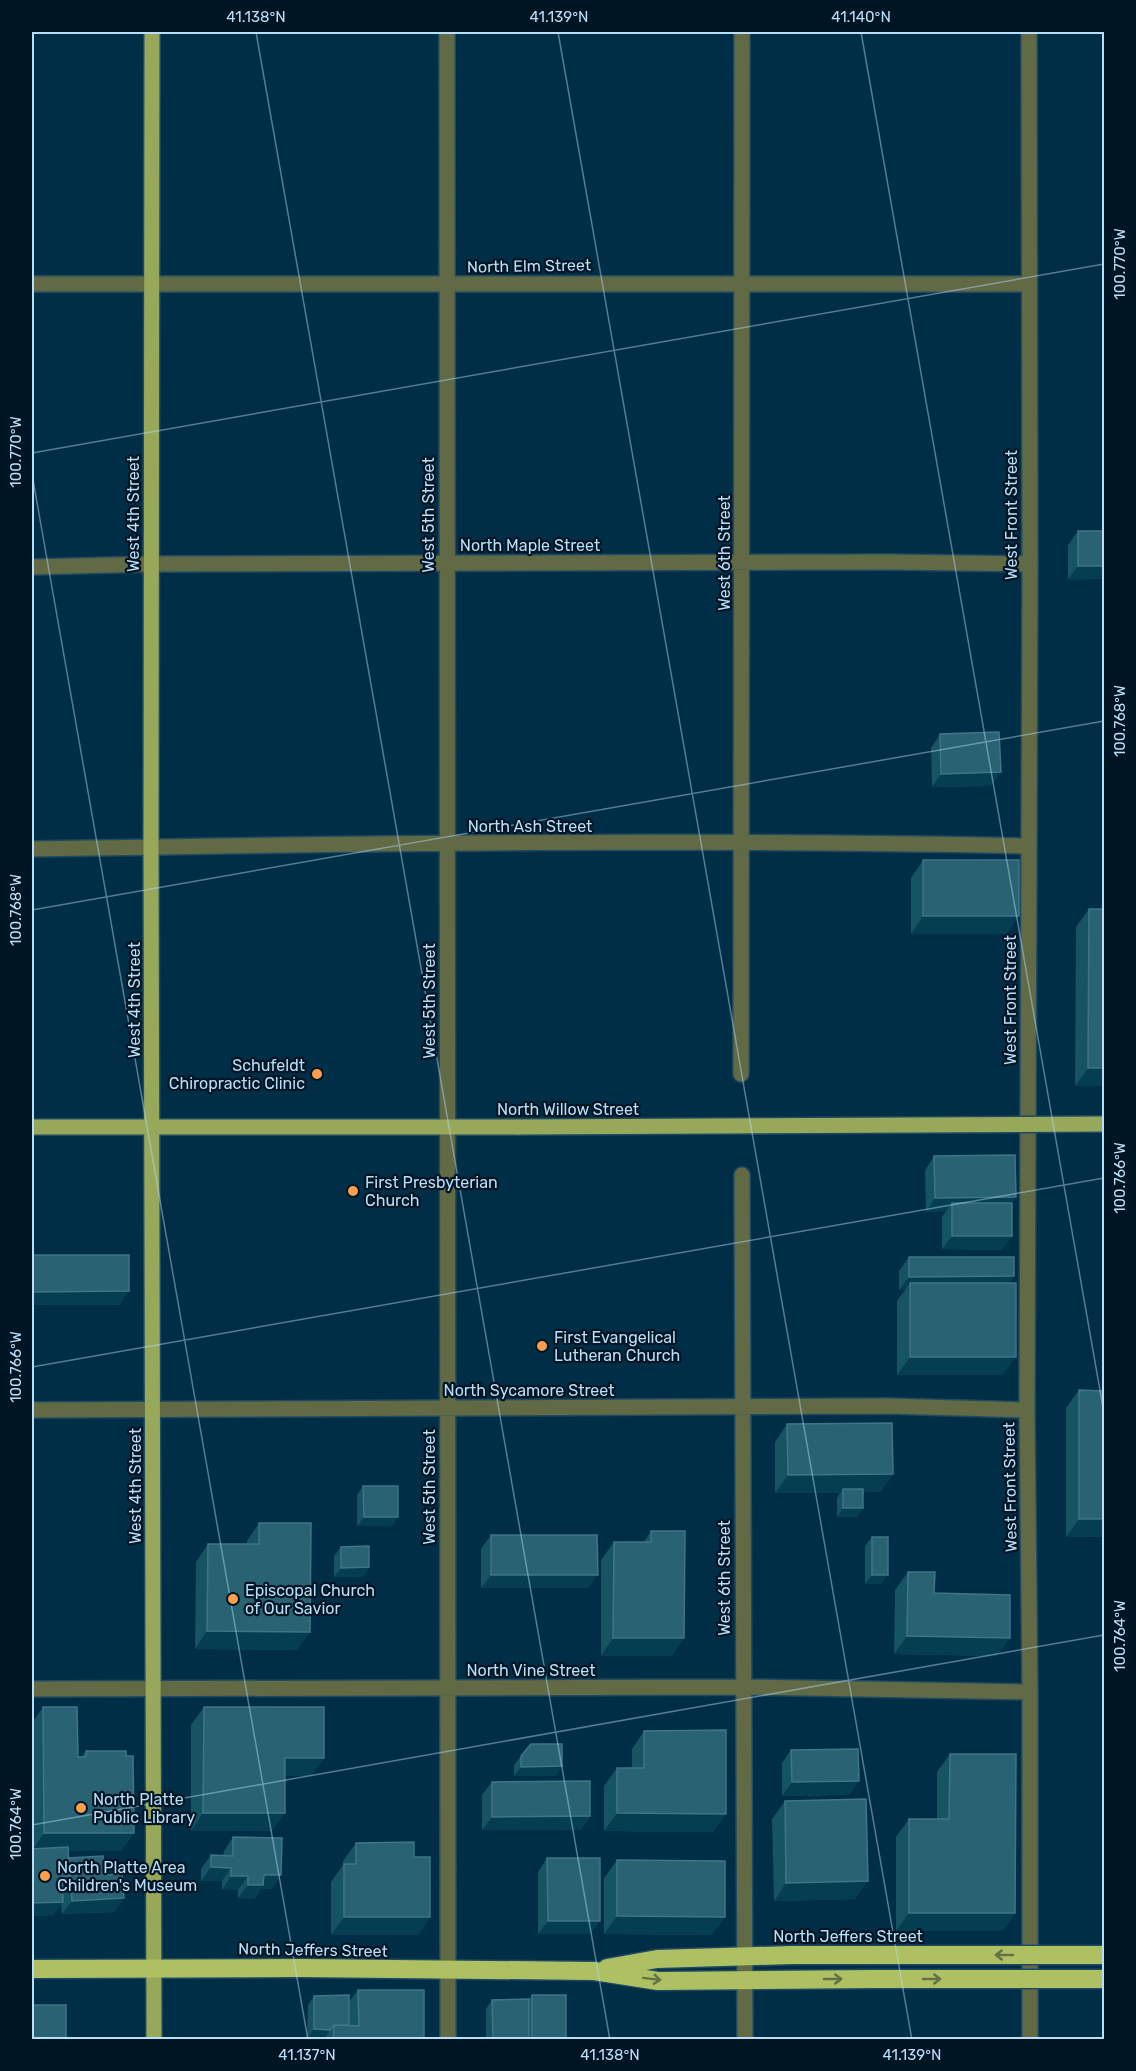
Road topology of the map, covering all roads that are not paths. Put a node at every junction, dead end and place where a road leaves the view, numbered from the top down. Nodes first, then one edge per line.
1 (152, 32) edge
2 (447, 32) edge
3 (742, 32) edge
4 (1029, 32) edge
5 (32, 284) edge
6 (151, 284) junction
7 (742, 284) junction
8 (1028, 284) junction
9 (446, 285) junction
10 (742, 562) junction
11 (151, 564) junction
12 (447, 564) junction
13 (1030, 564) junction
14 (32, 567) edge
15 (447, 844) junction
16 (742, 844) junction
17 (1029, 846) junction
18 (151, 847) junction
19 (32, 849) edge
20 (741, 1074) dead end
21 (910, 1120) dead end
22 (1028, 1120) junction
23 (1104, 1124) edge
24 (32, 1127) edge
25 (152, 1127) junction
26 (446, 1127) junction
27 (742, 1175) dead end
28 (742, 1407) junction
29 (153, 1409) junction
30 (447, 1409) junction
31 (32, 1410) edge
32 (1027, 1410) junction
33 (743, 1687) junction
34 (32, 1689) edge
35 (153, 1689) junction
36 (447, 1689) junction
37 (1030, 1692) junction
38 (1104, 1955) edge
39 (745, 1957) junction
40 (154, 1968) junction
41 (32, 1969) edge
42 (448, 1971) junction
43 (594, 1971) junction
44 (1104, 1979) edge
45 (745, 1980) junction
46 (154, 2040) edge
47 (448, 2040) edge
48 (745, 2040) edge
49 (1030, 2040) edge

1 - 6 main road, West 4th Street
2 - 9 street, West 5th Street
3 - 7 street, West 6th Street
4 - 8 street, West Front Street
5 - 6 street, North Elm Street
6 - 9 street, North Elm Street
6 - 11 main road, West 4th Street
7 - 8 street, North Elm Street
7 - 9 street, North Elm Street
7 - 10 street, West 6th Street
8 - 13 street, West Front Street
9 - 12 street, West 5th Street
10 - 12 street, North Maple Street
10 - 13 street, North Maple Street
10 - 16 street, West 6th Street
11 - 12 street, North Maple Street
11 - 14 street, North Maple Street
11 - 18 main road, West 4th Street
12 - 15 street, West 5th Street
13 - 17 street, West Front Street
15 - 16 street, North Ash Street
15 - 18 street, North Ash Street
15 - 26 street, West 5th Street
16 - 17 street, North Ash Street
16 - 20 street, West 6th Street
17 - 22 street, West Front Street
18 - 19 street, North Ash Street
18 - 25 main road, West 4th Street
21 - 22 street
22 - 32 street, West Front Street
23 - 26 main road, North Willow Street, bridge
24 - 25 main road, North Willow Street
25 - 26 main road, North Willow Street
25 - 29 main road, West 4th Street
26 - 30 street, West 5th Street
27 - 28 street, West 6th Street
28 - 30 street, North Sycamore Street
28 - 32 street, North Sycamore Street
28 - 33 street, West 6th Street
29 - 30 street, North Sycamore Street
29 - 31 street, North Sycamore Street
29 - 35 main road, West 4th Street
30 - 36 street, West 5th Street
32 - 37 street, West Front Street
33 - 36 street, North Vine Street
33 - 37 street, North Vine Street
33 - 39 street, West 6th Street
34 - 35 street, North Vine Street
35 - 36 street, North Vine Street
35 - 40 main road, West 4th Street
36 - 42 street, West 5th Street
37 - 49 street, West Front Street
38 -> 39 highway, North Jeffers Street, bridge
39 - 43 highway, North Jeffers Street
39 - 45 street, West 6th Street
40 - 41 highway, North Jeffers Street
40 - 42 highway, North Jeffers Street
40 - 46 main road, West 4th Street
42 - 43 highway, North Jeffers Street
42 - 47 street, West 5th Street
43 -> 45 highway, North Jeffers Street
45 -> 44 highway, North Jeffers Street, bridge
45 - 48 street, West 6th Street

